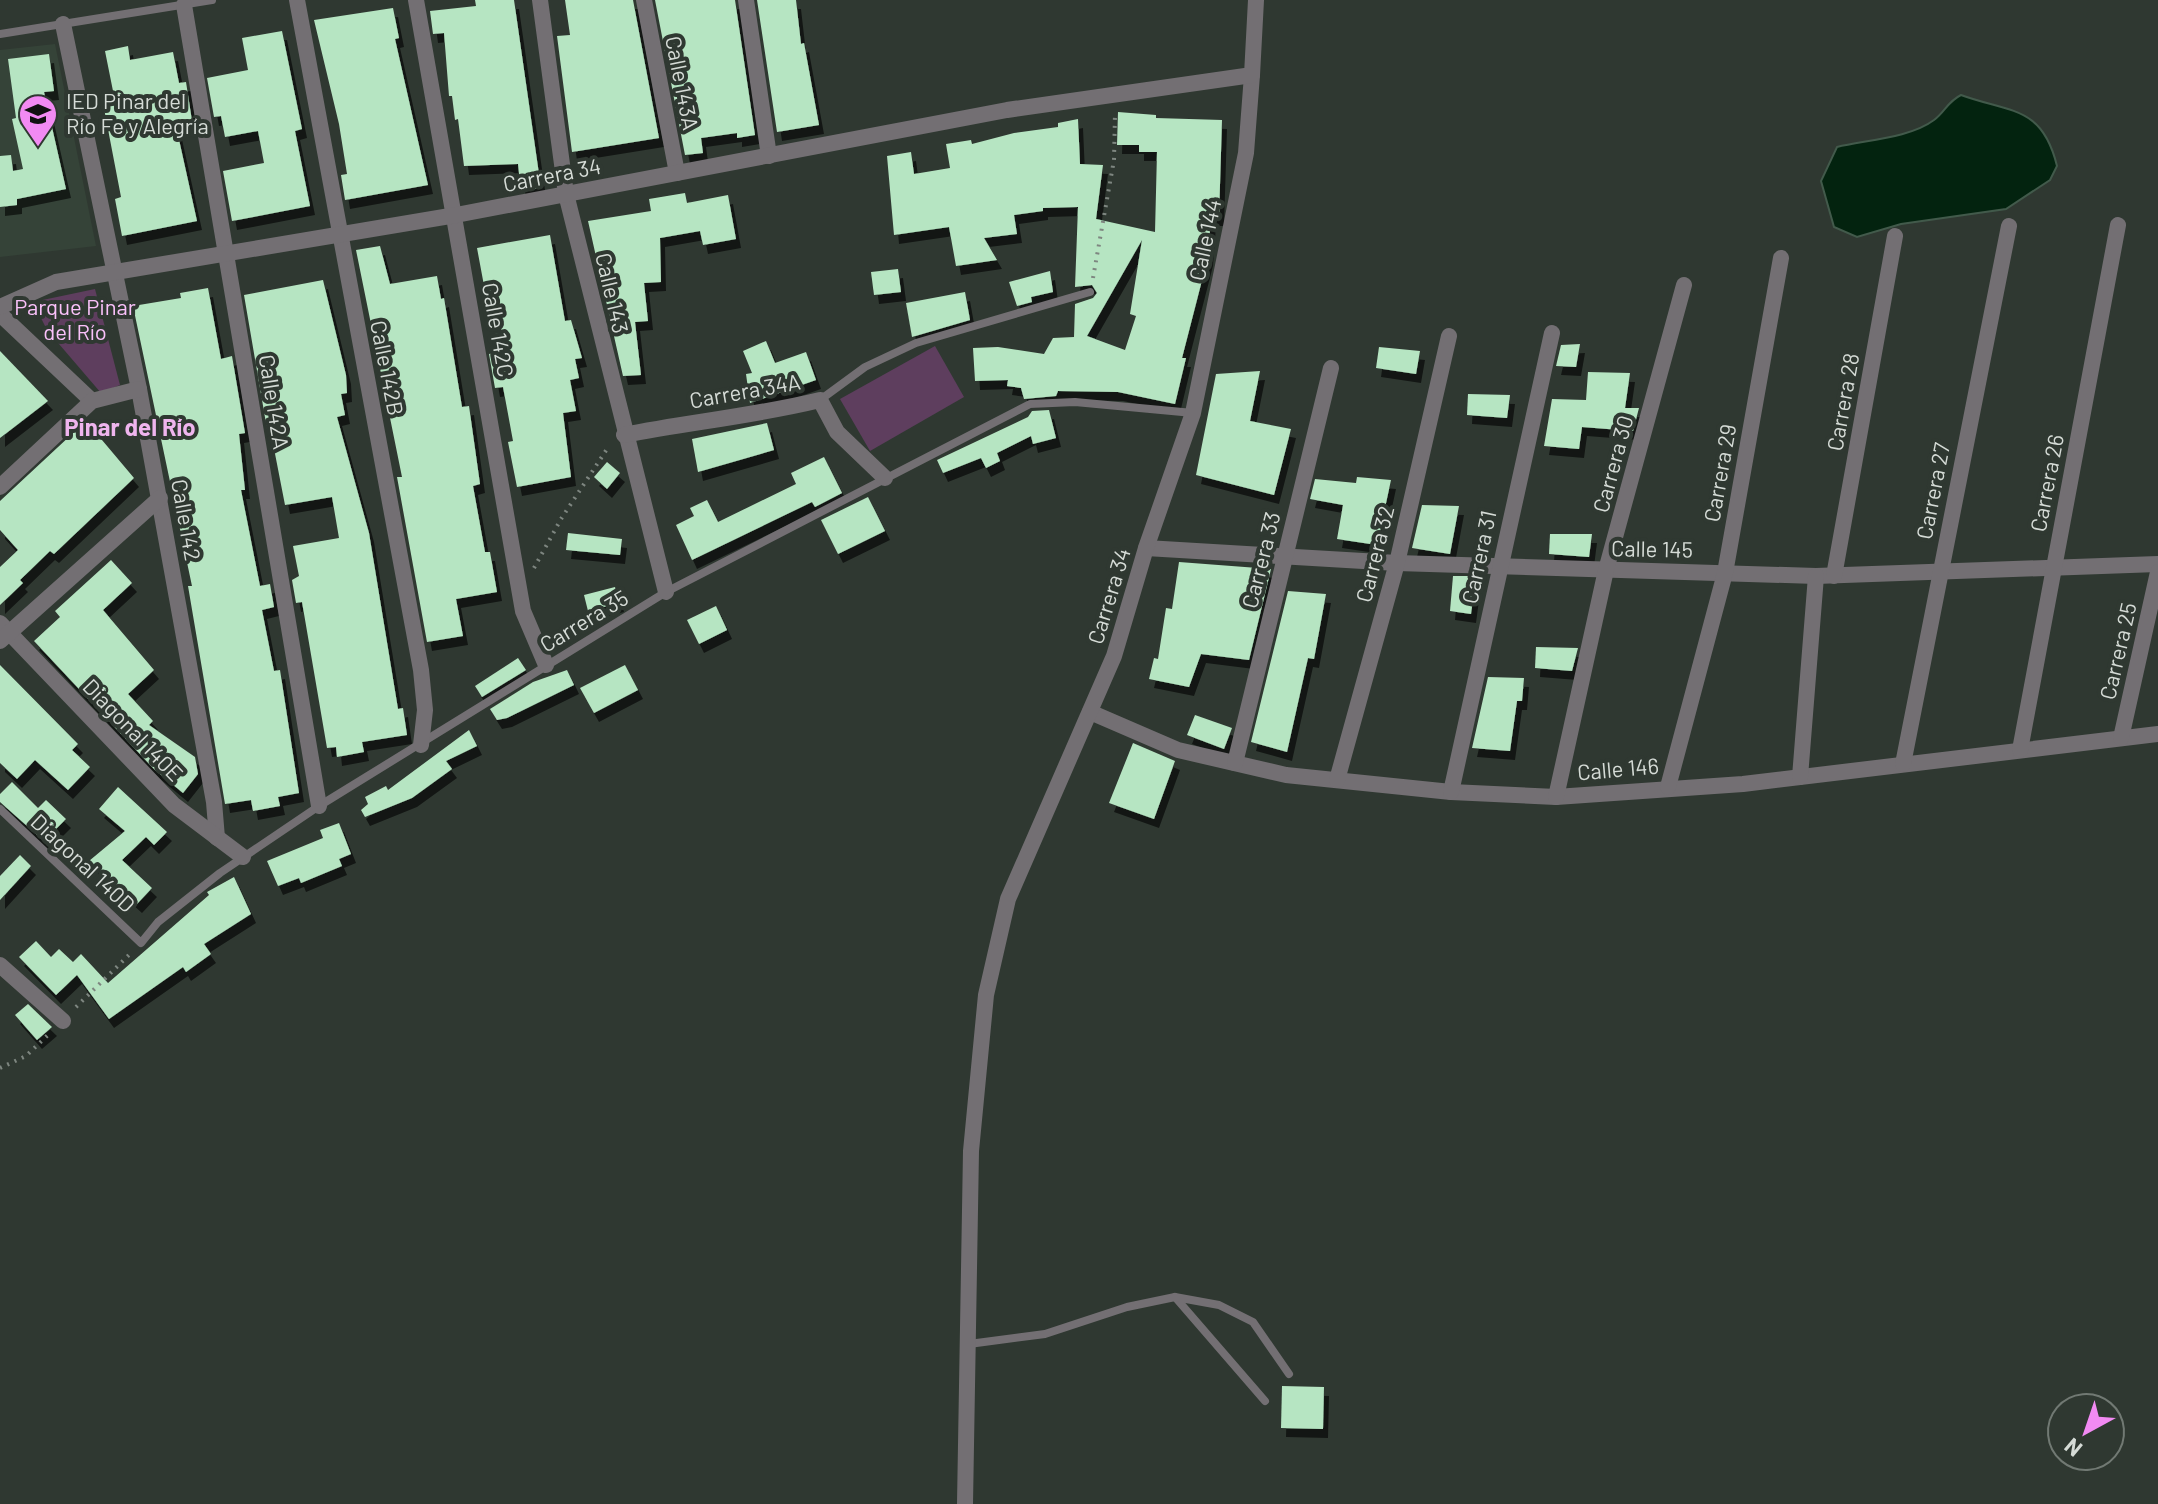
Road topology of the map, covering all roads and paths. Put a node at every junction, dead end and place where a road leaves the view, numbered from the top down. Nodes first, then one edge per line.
1 (212, 0) edge
2 (297, 0) edge
3 (416, 0) edge
4 (540, 0) edge
5 (644, 0) edge
6 (746, 0) edge
7 (1256, 0) edge
8 (184, 5) junction
9 (63, 24) junction
10 (0, 34) edge
11 (1252, 75) junction
12 (1115, 94) junction
13 (769, 156) junction
14 (677, 173) junction
15 (566, 194) junction
16 (456, 215) junction
17 (2118, 225) dead end
18 (2009, 226) dead end
19 (339, 235) junction
20 (1895, 236) dead end
21 (227, 254) junction
22 (1781, 258) dead end
23 (114, 271) junction
24 (1684, 285) dead end
25 (1090, 292) joint
26 (0, 307) edge
27 (0, 314) edge
28 (1552, 333) dead end
29 (1449, 336) dead end
30 (1331, 368) dead end
31 (139, 389) junction
32 (820, 400) junction
33 (92, 401) junction
34 (1193, 413) junction
35 (624, 435) junction
36 (885, 478) junction
37 (0, 487) edge
38 (160, 498) junction
39 (1146, 548) junction
40 (1285, 556) junction
41 (1397, 563) junction
42 (1499, 564) junction
43 (2158, 564) edge
44 (1606, 570) junction
45 (2053, 570) junction
46 (2158, 572) edge
47 (1725, 573) junction
48 (1939, 574) junction
49 (1816, 576) junction
50 (1834, 576) junction
51 (666, 592) junction
52 (520, 594) junction
53 (3, 632) edge
54 (546, 665) junction
55 (1090, 712) junction
56 (2158, 734) edge
57 (2121, 738) junction
58 (421, 745) junction
59 (2020, 750) junction
60 (1235, 763) junction
61 (1903, 764) junction
62 (1800, 777) junction
63 (1337, 780) junction
64 (1668, 787) junction
65 (1451, 792) junction
66 (1556, 797) junction
67 (319, 806) junction
68 (0, 809) edge
69 (217, 838) junction
70 (243, 857) junction
71 (141, 943) junction
72 (0, 965) edge
73 (63, 1021) junction
74 (0, 1068) edge
75 (1175, 1297) junction
76 (969, 1344) junction
77 (1289, 1374) dead end
78 (1265, 1401) dead end
79 (965, 1504) edge

1 - 8 lane
2 - 19 street, Calle 142B
3 - 16 street, Calle 142C
4 - 15 street, Calle 143
5 - 14 street, Calle 143A
6 - 13 street
7 - 11 street, Calle 144
8 - 9 lane
8 - 21 street, Calle 142A
9 - 10 lane
9 - 23 street, Calle 142
11 - 12 street, Carrera 34
11 - 34 street, Calle 144
12 - 13 street, Carrera 34
12 - 25 path
13 - 14 street, Carrera 34
14 - 15 street, Carrera 34
15 - 16 street, Carrera 34
15 - 35 street, Calle 143
16 - 19 street, Carrera 34
16 - 52 street, Calle 142C
17 - 45 street, Carrera 26
18 - 48 street, Carrera 27
19 - 21 street, Carrera 34
19 - 58 street, Calle 142B
20 - 50 street, Carrera 28
21 - 23 street, Carrera 34
21 - 67 street, Calle 142A
22 - 47 street, Carrera 29
23 - 26 street, Carrera 34
23 - 31 street, Calle 142
24 - 44 street, Carrera 30
25 - 32 lane, Carrera 34A
27 - 33 street
28 - 42 street, Carrera 31
29 - 41 street, Carrera 32
30 - 40 street, Carrera 33
31 - 33 street
31 - 38 street, Calle 142
32 - 35 street, Carrera 34A
32 - 36 street
33 - 37 street
34 - 36 lane, Carrera 35
34 - 39 street, Carrera 34
35 - 51 street, Calle 143
35 - 52 path
36 - 51 lane, Carrera 35
38 - 53 street
38 - 69 street, Calle 142
39 - 40 street, Calle 145
39 - 55 street, Carrera 34
40 - 41 street, Calle 145
40 - 60 street, Carrera 33
41 - 42 street, Calle 145
41 - 63 street, Carrera 32
42 - 44 street, Calle 145
42 - 65 street, Carrera 31
43 - 45 street, Calle 145
44 - 47 street, Calle 145
44 - 66 street, Carrera 30
45 - 48 street, Calle 145
45 - 59 street, Carrera 26
46 - 57 street, Carrera 25
47 - 49 street, Calle 145
47 - 64 street, Carrera 29
48 - 50 street, Calle 145
48 - 61 street, Carrera 27
49 - 50 street, Calle 145
49 - 62 street
51 - 54 lane, Carrera 35
52 - 54 street, Calle 142C
53 - 69 street, Diagonal 140E
54 - 58 lane, Carrera 35
55 - 60 street, Calle 146
55 - 76 street, Carrera 34
56 - 57 street, Calle 146
57 - 59 street, Calle 146
58 - 67 lane, Carrera 35
59 - 61 street, Calle 146
60 - 63 street, Calle 146
61 - 62 street, Calle 146
62 - 64 street, Calle 146
63 - 65 street, Calle 146
64 - 66 street, Calle 146
65 - 66 street, Calle 146
67 - 70 lane, Carrera 35
68 - 71 lane, Diagonal 140D
69 - 70 street, Diagonal 140E
70 - 71 lane, Carrera 35
71 - 73 path
72 - 73 street
73 - 74 path
75 - 76 lane
75 - 77 lane
75 - 78 lane
76 - 79 street, Carrera 34

